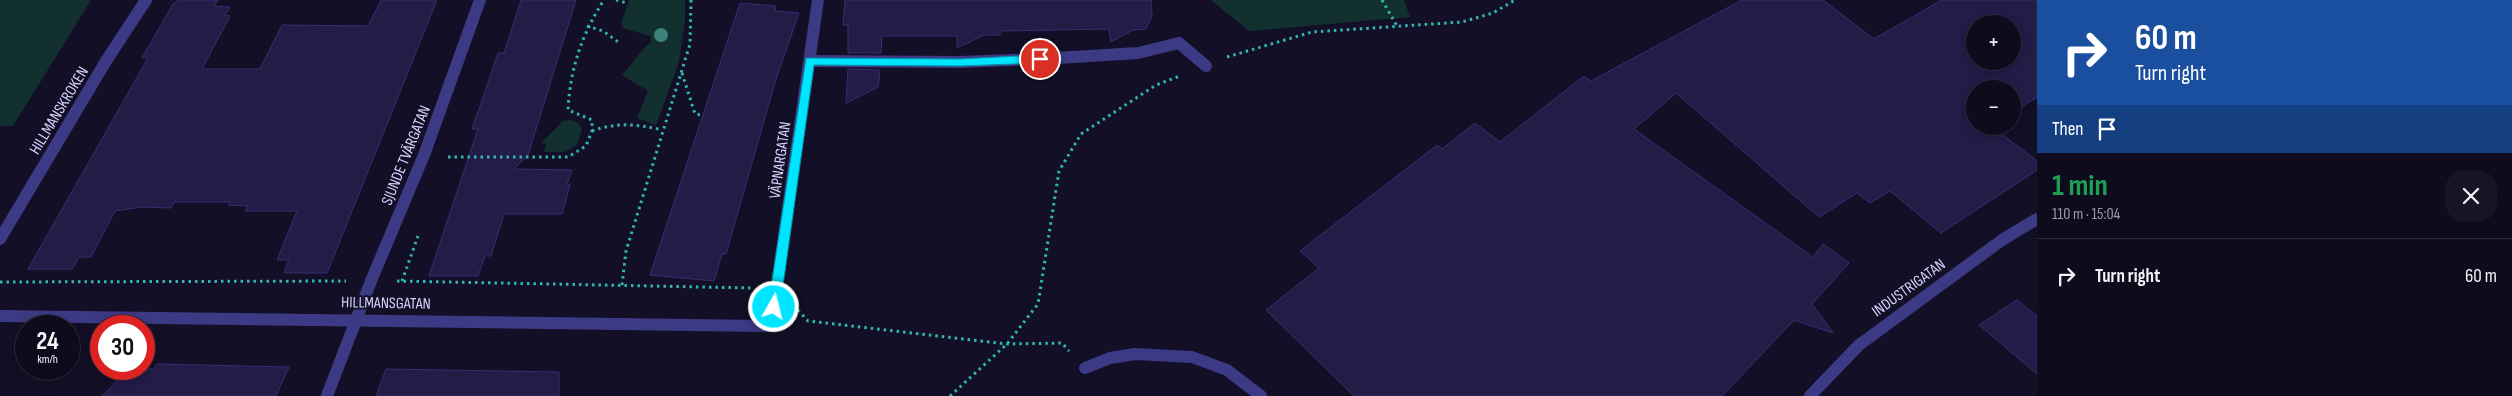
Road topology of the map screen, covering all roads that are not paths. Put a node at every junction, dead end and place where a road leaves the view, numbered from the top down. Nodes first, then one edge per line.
1 (146, 0) edge
2 (480, 0) edge
3 (818, 0) edge
4 (810, 61) junction
5 (1206, 66) road end
6 (2037, 219) edge
7 (0, 239) edge
8 (0, 316) edge
9 (356, 319) junction
10 (772, 326) joint
11 (1085, 368) road end
12 (327, 396) edge
13 (1261, 396) edge
14 (1810, 396) edge

1 - 7 street, HILLMANSKROKEN
2 - 9 street, SJUNDE TVÄRGATAN
3 - 4 street, VÄPNARGATAN
4 - 5 street
4 - 10 street, VÄPNARGATAN
6 - 14 street, INDUSTRIGATAN
8 - 9 street, HILLMANSGATAN
9 - 10 street, HILLMANSGATAN
9 - 12 street, SJUNDE TVÄRGATAN
11 - 13 street

